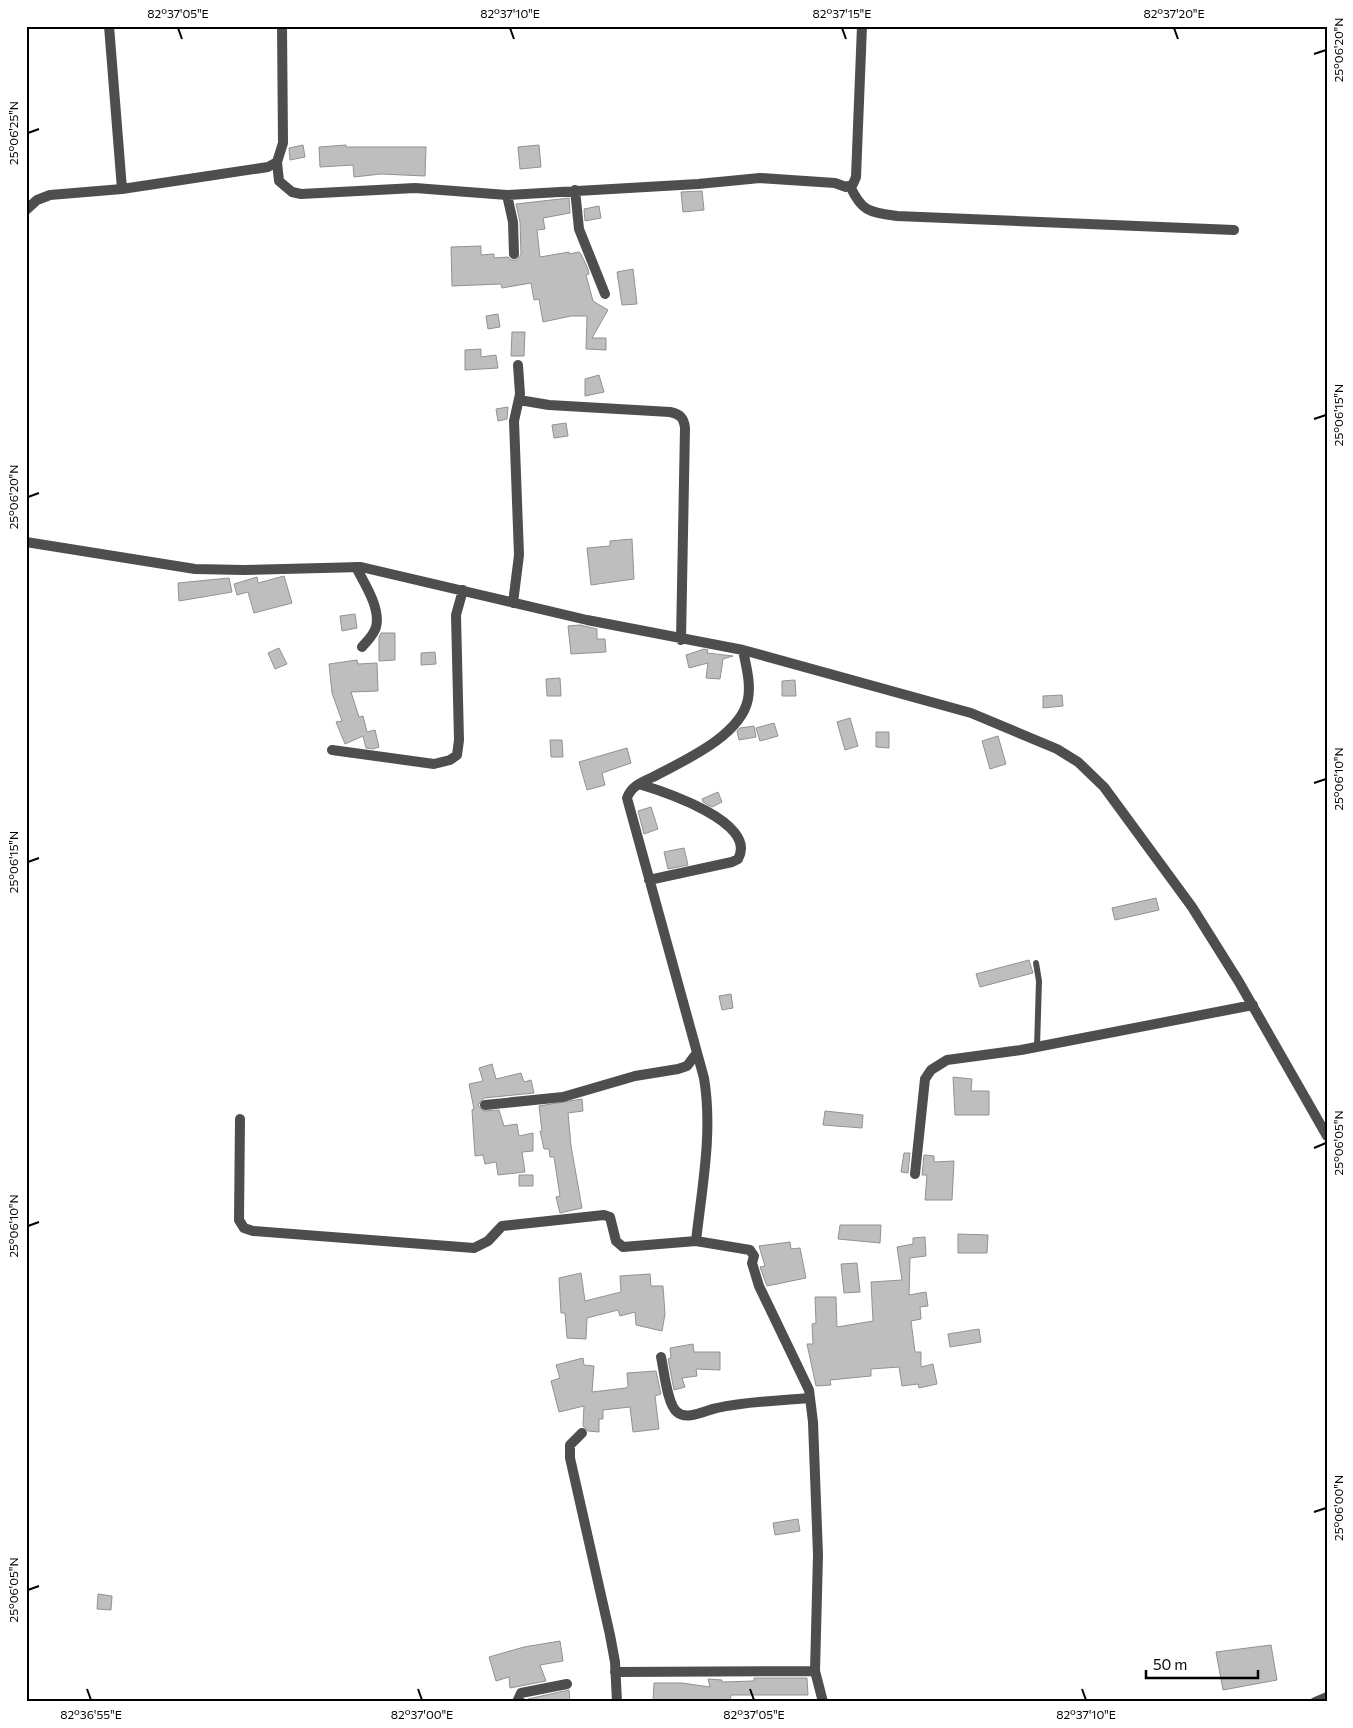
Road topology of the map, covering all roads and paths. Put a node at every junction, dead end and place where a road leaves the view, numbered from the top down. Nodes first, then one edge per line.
1 (109, 26) edge
2 (282, 26) edge
3 (862, 26) edge
4 (278, 162) junction
5 (850, 186) junction
6 (122, 189) junction
7 (575, 190) junction
8 (507, 195) junction
9 (26, 210) edge
10 (1234, 230) dead end
11 (514, 254) dead end
12 (605, 294) dead end
13 (518, 365) dead end
14 (519, 400) junction
15 (26, 542) edge
16 (356, 567) junction
17 (462, 590) junction
18 (514, 600) junction
19 (682, 640) junction
20 (362, 647) dead end
21 (743, 650) junction
22 (332, 750) dead end
23 (639, 784) junction
24 (650, 880) junction
25 (1036, 963) dead end
26 (1253, 1005) junction
27 (1036, 1047) junction
28 (696, 1054) junction
29 (485, 1105) dead end
30 (240, 1119) dead end
31 (1327, 1136) edge
32 (915, 1174) dead end
33 (696, 1241) junction
34 (661, 1357) dead end
35 (810, 1398) junction
36 (582, 1433) dead end
37 (815, 1671) junction
38 (615, 1672) junction
39 (567, 1684) dead end
40 (1327, 1696) edge
41 (517, 1702) edge
42 (617, 1702) edge
43 (823, 1702) edge
44 (1316, 1702) edge

1 - 6 street
2 - 4 street
3 - 5 street
4 - 6 street
4 - 8 street
5 - 7 street
5 - 10 street
6 - 9 street
7 - 8 street
7 - 12 street
8 - 11 street
13 - 14 street
14 - 18 street
14 - 19 street
15 - 16 street
16 - 17 street
16 - 20 street
17 - 18 street
17 - 22 street
18 - 19 street
19 - 21 street
21 - 23 street
21 - 26 street
23 - 24 street
23 - 24 street
24 - 28 street
25 - 27 lane
26 - 27 street
26 - 31 street
27 - 32 street
28 - 29 street
28 - 33 street
30 - 33 street
33 - 35 street
34 - 35 street
35 - 37 street
36 - 38 street
37 - 38 street
37 - 43 street
38 - 42 street
39 - 41 street
40 - 44 street

